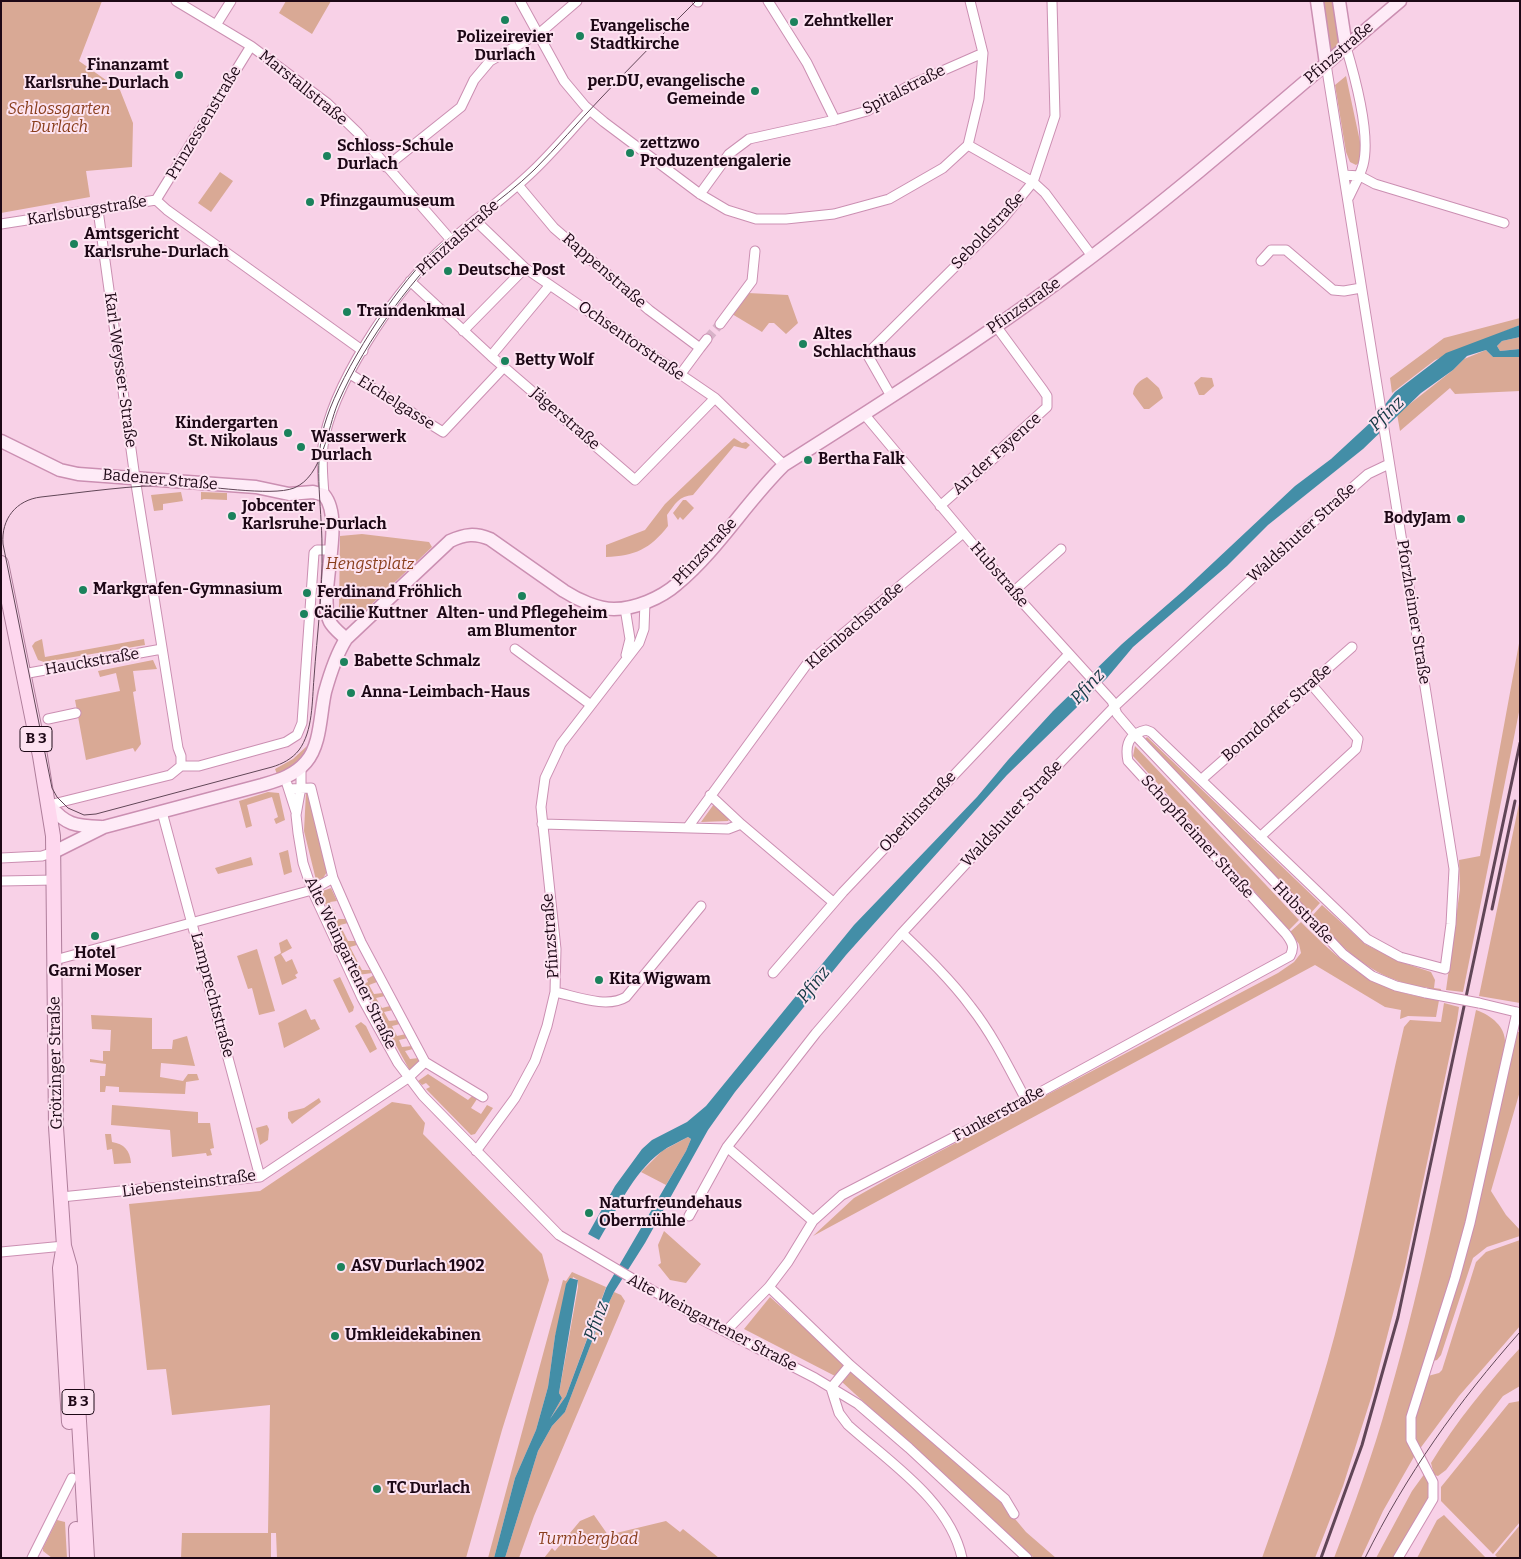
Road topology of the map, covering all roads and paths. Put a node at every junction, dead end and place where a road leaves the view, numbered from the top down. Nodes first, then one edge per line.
1 (176, 1) edge
2 (231, 1) edge
3 (520, 1) edge
4 (577, 1) edge
5 (768, 1) edge
6 (970, 1) edge
7 (1052, 1) edge
8 (1317, 1) edge
9 (1339, 1) edge
10 (1400, 1) edge
11 (216, 25) junction
12 (537, 34) junction
13 (251, 46) junction
14 (1346, 47) junction
15 (982, 53) junction
16 (1326, 64) junction
17 (590, 110) junction
18 (835, 120) junction
19 (968, 145) junction
20 (386, 167) junction
21 (1344, 175) junction
22 (1360, 176) junction
23 (1033, 182) junction
24 (518, 185) junction
25 (700, 194) junction
26 (1349, 197) junction
27 (156, 200) junction
28 (98, 210) junction
29 (475, 220) junction
30 (1504, 223) dead end
31 (1, 224) edge
32 (451, 240) junction
33 (754, 251) dead end
34 (1092, 256) junction
35 (1260, 260) dead end
36 (525, 268) junction
37 (410, 281) junction
38 (550, 285) junction
39 (1361, 288) junction
40 (720, 324) tunnel mouth
41 (996, 326) junction
42 (462, 331) junction
43 (708, 339) tunnel mouth
44 (700, 348) junction
45 (363, 351) junction
46 (490, 356) junction
47 (504, 367) junction
48 (350, 374) junction
49 (680, 375) junction
50 (891, 396) junction
51 (715, 398) junction
52 (864, 414) junction
53 (3, 443) edge
54 (1389, 464) junction
55 (784, 465) junction
56 (135, 478) junction
57 (324, 495) junction
58 (940, 506) junction
59 (963, 533) junction
60 (1061, 549) dead end
61 (332, 550) junction
62 (1, 563) edge
63 (1013, 592) junction
64 (645, 602) junction
65 (625, 608) junction
66 (346, 639) junction
67 (1352, 647) dead end
68 (162, 649) junction
69 (515, 649) dead end
70 (1068, 655) junction
71 (622, 664) junction
72 (23, 674) junction
73 (1311, 684) junction
74 (591, 704) junction
75 (1114, 707) junction
76 (76, 713) dead end
77 (48, 718) dead end
78 (1134, 734) junction
79 (181, 766) junction
80 (301, 768) junction
81 (1202, 780) junction
82 (287, 784) junction
83 (301, 787) junction
84 (710, 795) junction
85 (49, 805) junction
86 (162, 812) junction
87 (296, 815) junction
88 (542, 824) junction
89 (741, 824) junction
90 (104, 827) junction
91 (688, 827) junction
92 (1260, 837) junction
93 (54, 852) junction
94 (1, 858) edge
95 (334, 878) junction
96 (55, 880) junction
97 (1, 881) edge
98 (312, 890) junction
99 (833, 902) junction
100 (701, 906) dead end
101 (193, 924) junction
102 (902, 933) junction
103 (1286, 934) joint
104 (55, 960) junction
105 (1445, 969) joint
106 (773, 973) dead end
107 (555, 992) junction
108 (1518, 1012) edge
109 (425, 1062) junction
110 (408, 1078) junction
111 (483, 1097) dead end
112 (1026, 1100) junction
113 (727, 1147) junction
114 (476, 1151) junction
115 (260, 1178) junction
116 (61, 1197) junction
117 (689, 1216) dead end
118 (813, 1221) junction
119 (64, 1246) junction
120 (1, 1252) edge
121 (769, 1287) junction
122 (726, 1331) junction
123 (850, 1365) junction
124 (832, 1388) junction
125 (72, 1478) junction
126 (1014, 1514) dead end
127 (32, 1558) edge
128 (77, 1558) edge
129 (87, 1558) edge
130 (962, 1558) edge
131 (1027, 1558) edge
132 (1398, 1558) edge

1 - 11 street, Marstallstraße
2 - 11 street
3 - 12 street
4 - 12 street
5 - 18 street
6 - 15 street
7 - 23 street, Seboldstraße
8 - 16 main road, Pforzheimer Straße
9 - 14 main road
10 - 14 main road, Pfinzstraße
11 - 13 street, Marstallstraße
12 - 17 street
12 - 20 street
13 - 20 street, Marstallstraße
13 - 27 street, Prinzessenstraße
14 - 16 main road, Pfinzstraße
14 - 22 street
15 - 18 street, Spitalstraße
15 - 19 street
16 - 21 street, Pforzheimer Straße
16 - 34 main road, Pfinzstraße
17 - 24 street, Pfinztalstraße
17 - 25 street
18 - 25 street, Spitalstraße
19 - 23 street
19 - 25 street
20 - 32 street, Marstallstraße
21 - 22 street
21 - 26 street, Pforzheimer Straße
22 - 26 street
22 - 30 street
23 - 34 street
23 - 50 street, Seboldstraße
24 - 29 street, Pfinztalstraße
24 - 44 street, Rappenstraße
26 - 39 street, Pforzheimer Straße
27 - 28 street, Karlsburgstraße
27 - 45 street, Karlsburgstraße
28 - 31 street, Karlsburgstraße
28 - 56 street, Karl-Weysser-Straße
29 - 32 street, Pfinztalstraße
29 - 36 street, Ochsentorstraße
32 - 37 street, Pfinztalstraße
33 - 40 street
34 - 41 main road, Pfinzstraße
35 - 39 street
36 - 38 street, Ochsentorstraße
36 - 42 street
37 - 42 street, Jägerstraße
37 - 45 street, Pfinztalstraße
38 - 46 street
38 - 49 street, Ochsentorstraße
39 - 54 street, Pforzheimer Straße
41 - 50 main road, Pfinzstraße
41 - 58 street, An der Fayence
42 - 46 street, Jägerstraße
43 - 44 street
44 - 49 street
45 - 48 street, Pfinztalstraße
46 - 47 street, Jägerstraße
47 - 48 street, Eichelgasse
47 - 51 street, Jägerstraße
48 - 57 street, Pfinztalstraße
49 - 51 street, Ochsentorstraße
50 - 52 main road, Pfinzstraße
51 - 55 street, Ochsentorstraße
52 - 55 main road, Pfinzstraße
52 - 58 street, Hubstraße
53 - 56 main road, Badener Straße
54 - 75 street, Waldshuter Straße
54 - 105 street, Pforzheimer Straße
55 - 64 main road, Pfinzstraße
56 - 57 main road, Badener Straße
56 - 68 street, Karl-Weysser-Straße
57 - 61 main road, Pfinztalstraße
58 - 59 street, Hubstraße
59 - 63 street, Hubstraße
59 - 84 street, Kleinbachstraße
60 - 63 street
61 - 66 main road, Pfinztalstraße
61 - 79 street
62 - 72 main road, B 3
63 - 70 street, Hubstraße
64 - 65 main road, Pfinzstraße
64 - 71 street, Pfinzstraße
65 - 66 main road
65 - 71 street, Pfinzstraße
66 - 80 main road
67 - 73 street, Bonndorfer Straße
68 - 72 street, Hauckstraße
68 - 79 street, Karl-Weysser-Straße
69 - 74 street
70 - 75 street, Hubstraße
70 - 99 street, Oberlinstraße
71 - 74 street, Pfinzstraße
72 - 85 main road, B 3
73 - 81 street, Bonndorfer Straße
73 - 92 street
74 - 88 street, Pfinzstraße
75 - 78 street, Hubstraße
75 - 102 street, Waldshuter Straße
76 - 77 street
78 - 81 street, Hubstraße
78 - 103 street, Schopfheimer Straße
78 - 108 street, Hubstraße, bridge
79 - 85 street
80 - 82 main road
80 - 83 street, Alte Weingartener Straße
81 - 92 street, Hubstraße
82 - 83 street
82 - 86 main road
82 - 87 street, Alte Weingartener Straße
83 - 87 street, Alte Weingartener Straße
83 - 95 street, Alte Weingartener Straße
84 - 89 street
84 - 91 street, Kleinbachstraße
85 - 90 main road
85 - 93 main road, B 3
86 - 90 main road
86 - 101 street, Lamprechtstraße
87 - 98 street, Alte Weingartener Straße
88 - 91 street
88 - 107 street, Pfinzstraße
89 - 91 street
89 - 99 street
90 - 93 main road
92 - 105 street, Hubstraße
93 - 94 street
93 - 96 main road, B 3
95 - 98 street
95 - 109 street, Alte Weingartener Straße
96 - 97 street
96 - 104 main road, Grötzinger Straße / B 3
98 - 101 street
98 - 110 street, Alte Weingartener Straße
99 - 106 street, Oberlinstraße
100 - 107 street, Pfinzstraße
101 - 104 street
101 - 115 street, Lamprechtstraße
102 - 112 street
102 - 113 street, Waldshuter Straße
103 - 112 street, Funkerstraße
104 - 116 main road, Grötzinger Straße / B 3
107 - 114 street, Pfinzstraße
108 - 132 street
109 - 110 street
109 - 111 street
110 - 114 street, Alte Weingartener Straße
110 - 115 street, Liebensteinstraße
112 - 118 street, Funkerstraße
113 - 117 street, Waldshuter Straße
113 - 118 street
114 - 122 street, Alte Weingartener Straße
115 - 116 street, Liebensteinstraße
116 - 119 main road, Grötzinger Straße / B 3
118 - 121 street, Funkerstraße
119 - 120 street
119 - 125 main road, Grötzinger Straße / B 3
119 - 129 main road, Grötzinger Straße / B 3
121 - 122 street, Funkerstraße
121 - 123 street
122 - 124 street, Alte Weingartener Straße
123 - 124 street
123 - 126 street
124 - 130 street
124 - 131 street, Alte Weingartener Straße
125 - 127 street
125 - 128 main road, Grötzinger Straße / B 3

